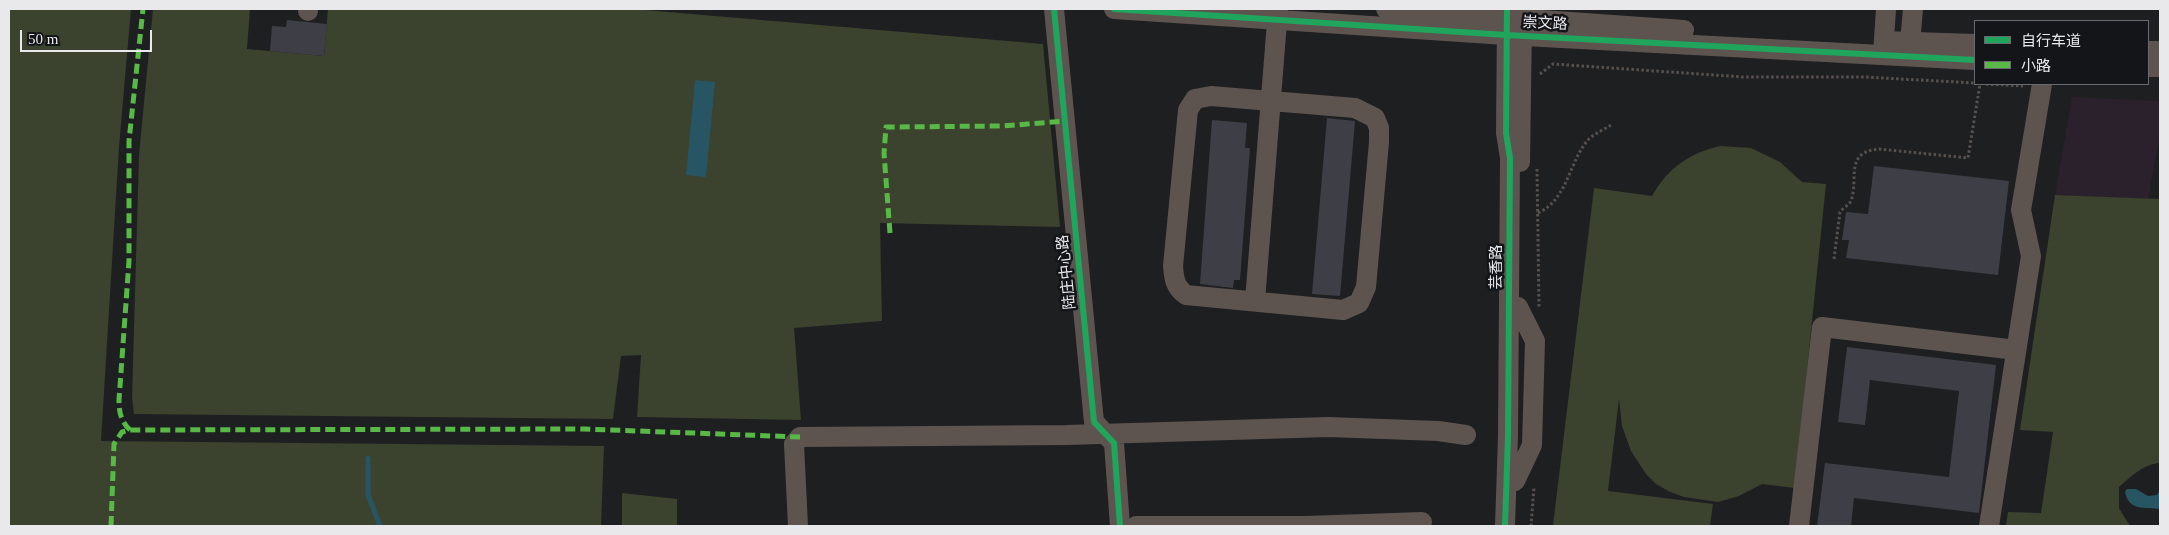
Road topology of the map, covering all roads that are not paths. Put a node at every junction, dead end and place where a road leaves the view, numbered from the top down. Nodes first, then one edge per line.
1 (1054, 9) edge
2 (1114, 9) edge
3 (1386, 9) edge
4 (1886, 9) edge
5 (1913, 9) edge
6 (1278, 14) edge
7 (1514, 20) edge
8 (1974, 44) edge
9 (1883, 47) junction
10 (1909, 49) junction
11 (1974, 60) edge
12 (2042, 85) edge
13 (1271, 101) junction
14 (1254, 301) junction
15 (2016, 350) junction
16 (1104, 432) junction
17 (1466, 434) dead end
18 (1422, 522) dead end
19 (798, 526) edge
20 (1120, 526) edge
21 (1136, 526) edge
22 (1505, 526) edge
23 (1514, 526) edge
24 (1799, 526) edge
25 (1989, 526) edge

1 - 16 street, 陆庄中心路
2 - 6 street, 崇文路
3 - 7 street, 崇文路
4 - 9 street
5 - 10 street
6 - 7 street, 崇文路
6 - 13 street
7 - 9 street, 崇文路
7 - 22 street, 芸香路
7 - 23 street, 芸香路
8 - 10 street, 崇文路
9 - 10 street, 崇文路
10 - 11 street, 崇文路
12 - 15 street
13 - 14 street
13 - 14 street
13 - 14 street
15 - 24 street
15 - 25 street
16 - 17 street
16 - 19 street
16 - 20 street, 陆庄中心路
18 - 21 street

